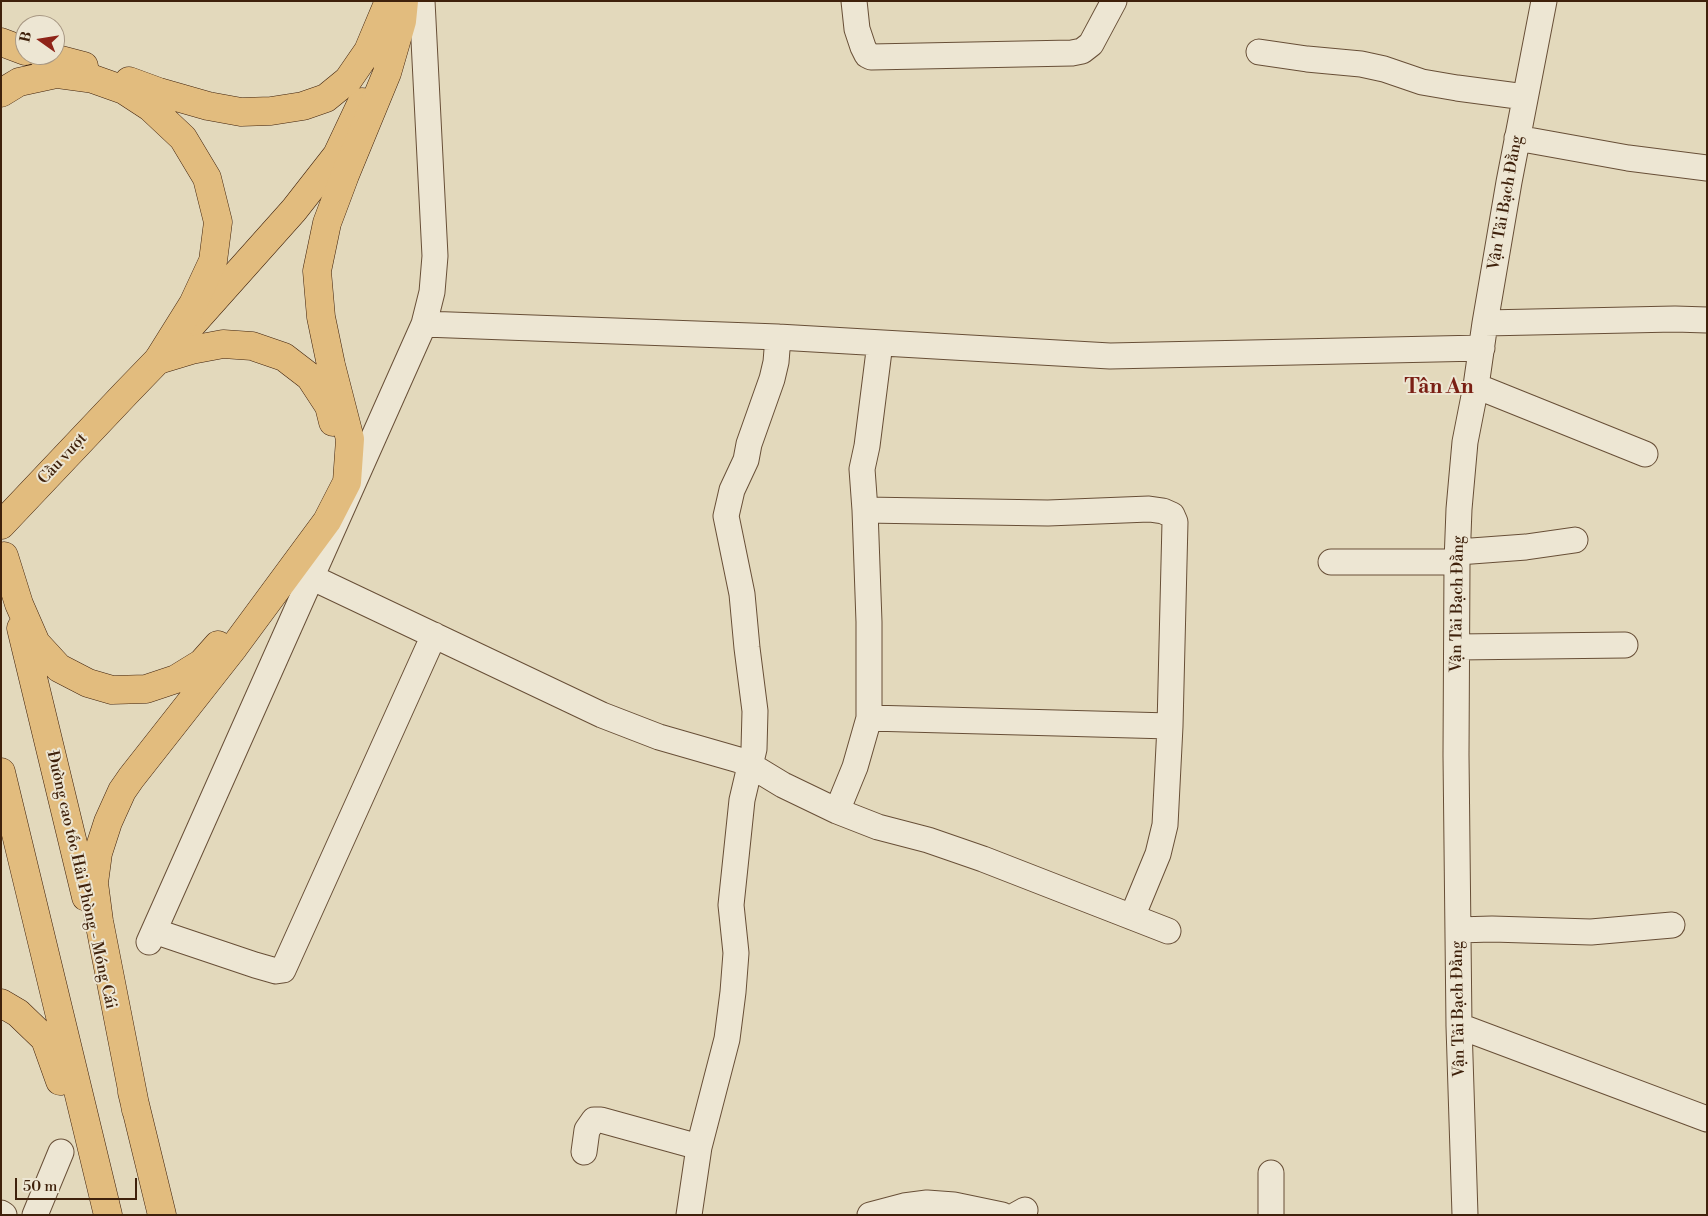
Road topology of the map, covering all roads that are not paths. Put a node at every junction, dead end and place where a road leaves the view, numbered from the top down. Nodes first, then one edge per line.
1 (390, 1) edge
2 (400, 1) edge
3 (404, 1) edge
4 (422, 1) edge
5 (854, 1) edge
6 (1114, 1) edge
7 (1544, 1) edge
8 (1, 42) edge
9 (15, 47) edge
10 (1259, 52) dead end
11 (65, 61) edge
12 (1, 93) edge
13 (1525, 97) junction
14 (1517, 138) junction
15 (1707, 168) edge
16 (1707, 320) edge
17 (1485, 323) junction
18 (424, 324) junction
19 (778, 338) junction
20 (880, 343) junction
21 (1482, 348) junction
22 (158, 360) junction
23 (1476, 386) junction
24 (1645, 454) dead end
25 (865, 510) junction
26 (1, 525) edge
27 (1576, 540) dead end
28 (2, 550) edge
29 (1458, 557) junction
30 (1331, 562) dead end
31 (311, 577) junction
32 (434, 635) junction
33 (1625, 646) dead end
34 (1457, 647) junction
35 (869, 718) junction
36 (1170, 726) junction
37 (750, 765) junction
38 (1, 772) edge
39 (837, 811) junction
40 (1132, 917) junction
41 (1672, 925) dead end
42 (1458, 930) junction
43 (1168, 931) dead end
44 (1, 1003) edge
45 (1459, 1026) junction
46 (136, 1110) junction
47 (1707, 1119) edge
48 (698, 1147) junction
49 (61, 1152) dead end
50 (584, 1152) dead end
51 (1271, 1173) dead end
52 (1014, 1213) edge
53 (35, 1215) edge
54 (98, 1215) edge
55 (108, 1215) edge
56 (162, 1215) edge
57 (689, 1215) edge
58 (870, 1215) edge
59 (1271, 1215) edge
60 (1465, 1215) edge

1 - 11 main road
2 - 22 main road
3 - 46 main road
4 - 18 street
5 - 6 street
7 - 13 street, Vận Tải Bạch Đằng
8 - 9 main road
10 - 13 street
12 - 22 main road
13 - 14 street, Vận Tải Bạch Đằng
14 - 15 street
14 - 17 street, Vận Tải Bạch Đằng
16 - 17 street
17 - 21 street, Vận Tải Bạch Đằng
18 - 19 street
18 - 31 street
19 - 20 street
19 - 37 street
20 - 21 street
20 - 25 street
21 - 23 street, Vận Tải Bạch Đằng
22 - 26 main road, Cầu vượt
22 - 28 main road
23 - 24 street
23 - 29 street, Vận Tải Bạch Đằng
25 - 35 street
25 - 36 street
27 - 29 street
28 - 46 main road, Đường cao tốc Hải Phòng - Móng Cái
29 - 30 street
29 - 34 street, Vận Tải Bạch Đằng
31 - 32 street
31 - 32 street
32 - 37 street
33 - 34 street
34 - 42 street, Vận Tải Bạch Đằng
35 - 36 street
35 - 39 street
36 - 40 street
37 - 39 street
37 - 48 street
38 - 55 main road
39 - 40 street
40 - 43 street
41 - 42 street
42 - 45 street, Vận Tải Bạch Đằng
44 - 54 main road
45 - 47 street
45 - 60 street, Vận Tải Bạch Đằng
46 - 56 main road, Đường cao tốc Hải Phòng - Móng Cái
48 - 50 street
48 - 57 street
49 - 53 street
51 - 59 street
52 - 58 street

